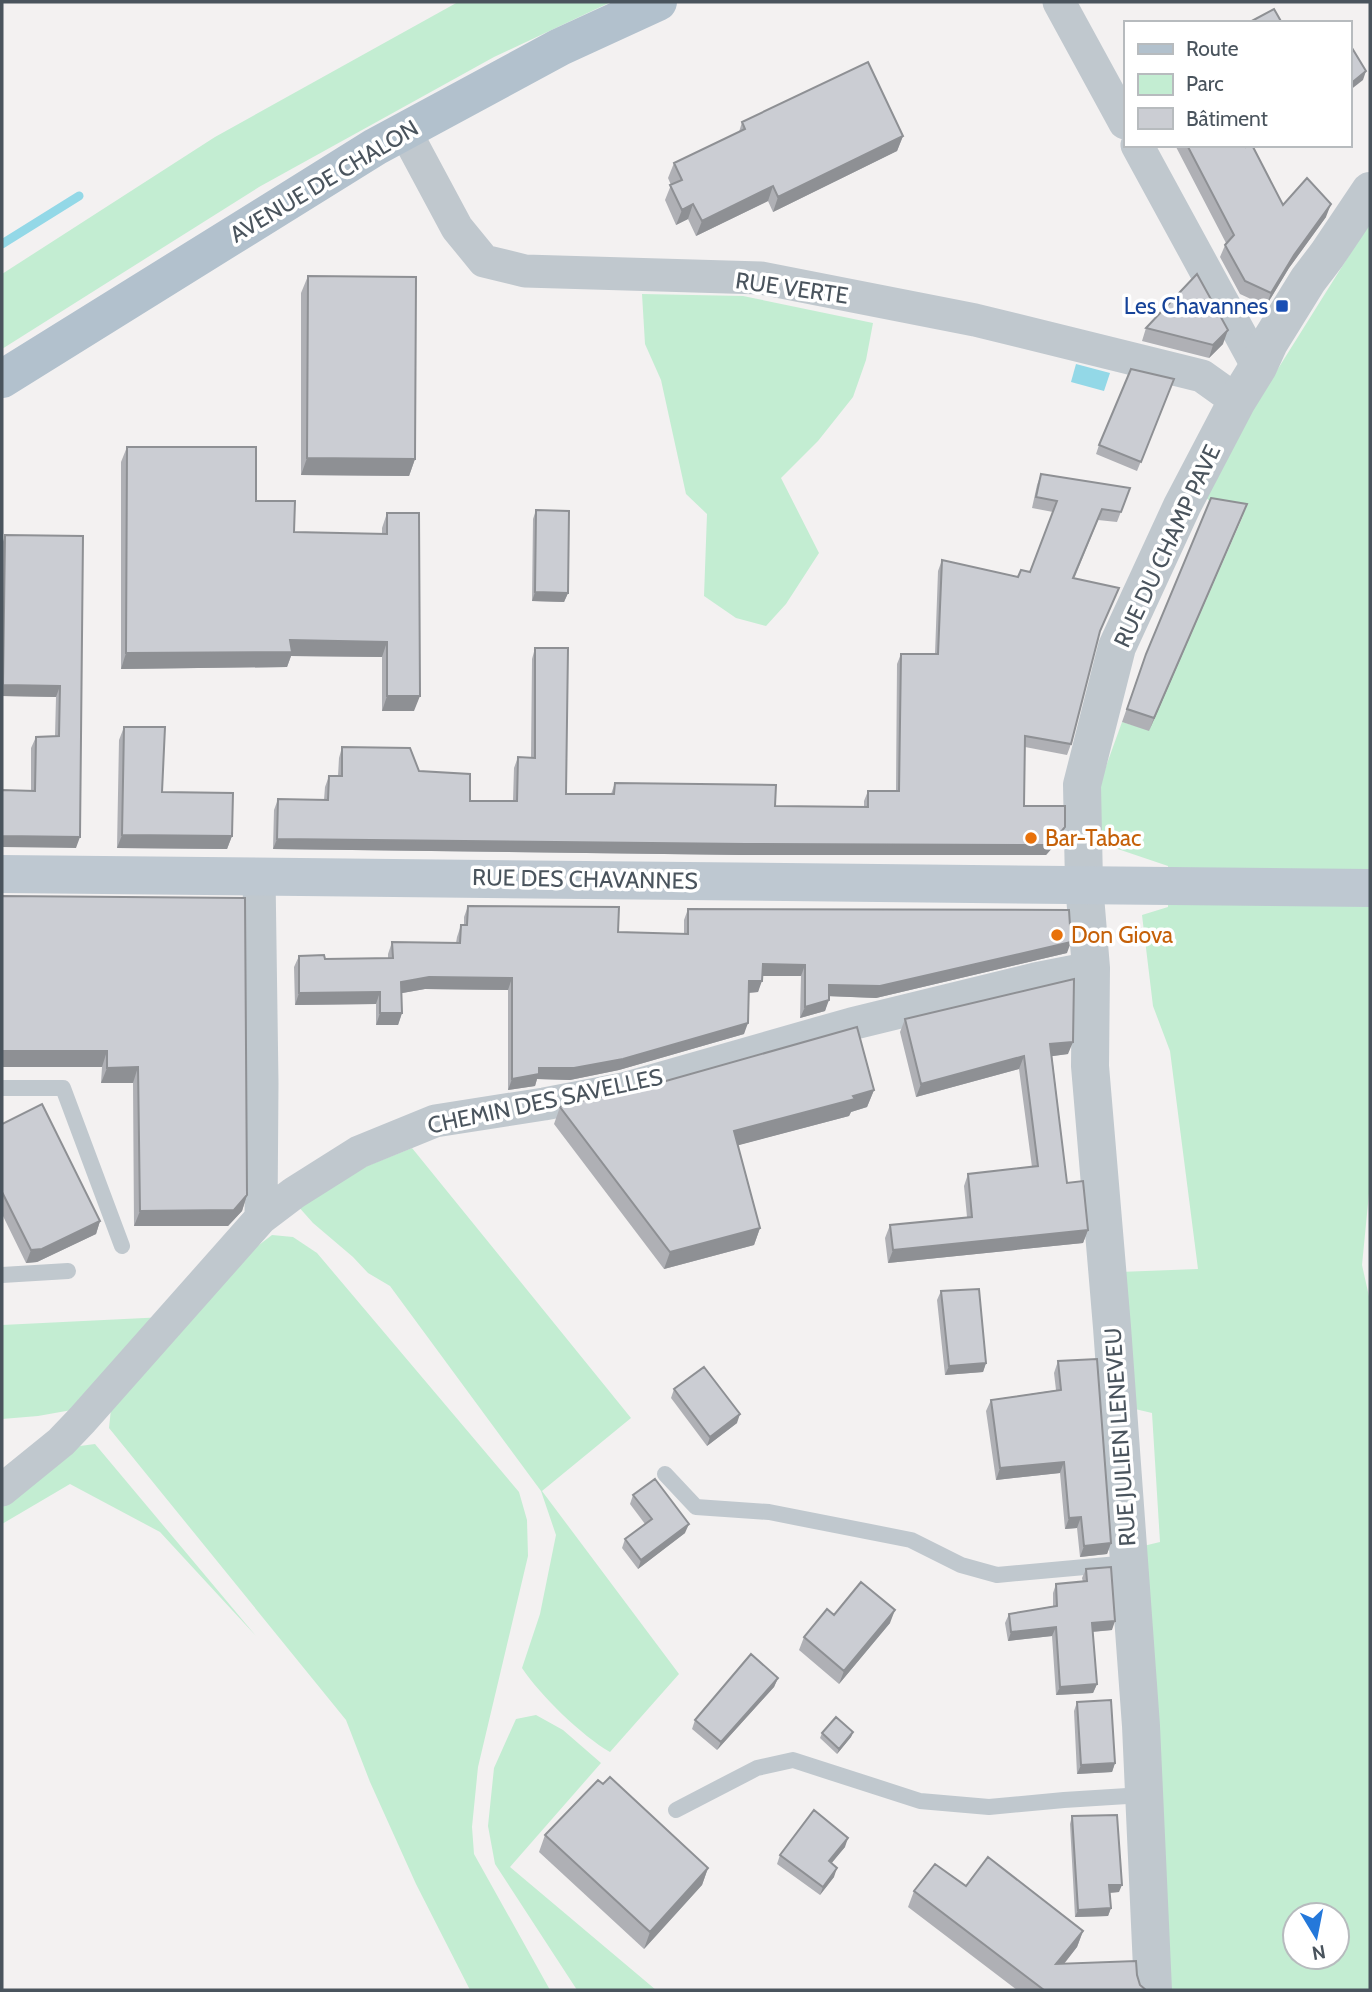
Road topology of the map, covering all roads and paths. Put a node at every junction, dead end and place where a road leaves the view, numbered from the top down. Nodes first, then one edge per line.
1 (658, 2) edge
2 (1059, 2) edge
3 (1124, 121) edge
4 (405, 131) junction
5 (1138, 147) edge
6 (1370, 191) edge
7 (1264, 355) junction
8 (2, 379) edge
9 (1237, 401) junction
10 (2, 874) edge
11 (259, 875) junction
12 (1084, 884) junction
13 (1370, 888) edge
14 (1091, 968) junction
15 (2, 1088) edge
16 (261, 1217) junction
17 (122, 1246) dead end
18 (68, 1271) dead end
19 (2, 1275) edge
20 (665, 1474) dead end
21 (2, 1490) edge
22 (1129, 1563) junction
23 (1143, 1795) junction
24 (676, 1810) dead end
25 (1153, 1990) edge

1 - 4 main road, AVENUE DE CHALON
2 - 3 street
4 - 8 main road, AVENUE DE CHALON
4 - 9 street, RUE VERTE
5 - 7 street
6 - 7 street, RUE DU CHAMP PAVE
7 - 9 street, RUE DU CHAMP PAVE
9 - 12 street, RUE DU CHAMP PAVE
10 - 11 main road, RUE DES CHAVANNES
11 - 12 main road, RUE DES CHAVANNES
11 - 16 street
12 - 13 main road, RUE DES CHAVANNES
12 - 14 street, RUE JULIEN LENEVEU
14 - 16 street, CHEMIN DES SAVELLES
14 - 22 street, RUE JULIEN LENEVEU
15 - 17 lane
16 - 21 street, CHEMIN DES SAVELLES
18 - 19 lane
20 - 22 lane
22 - 23 street, RUE JULIEN LENEVEU
23 - 24 lane
23 - 25 street, RUE JULIEN LENEVEU

